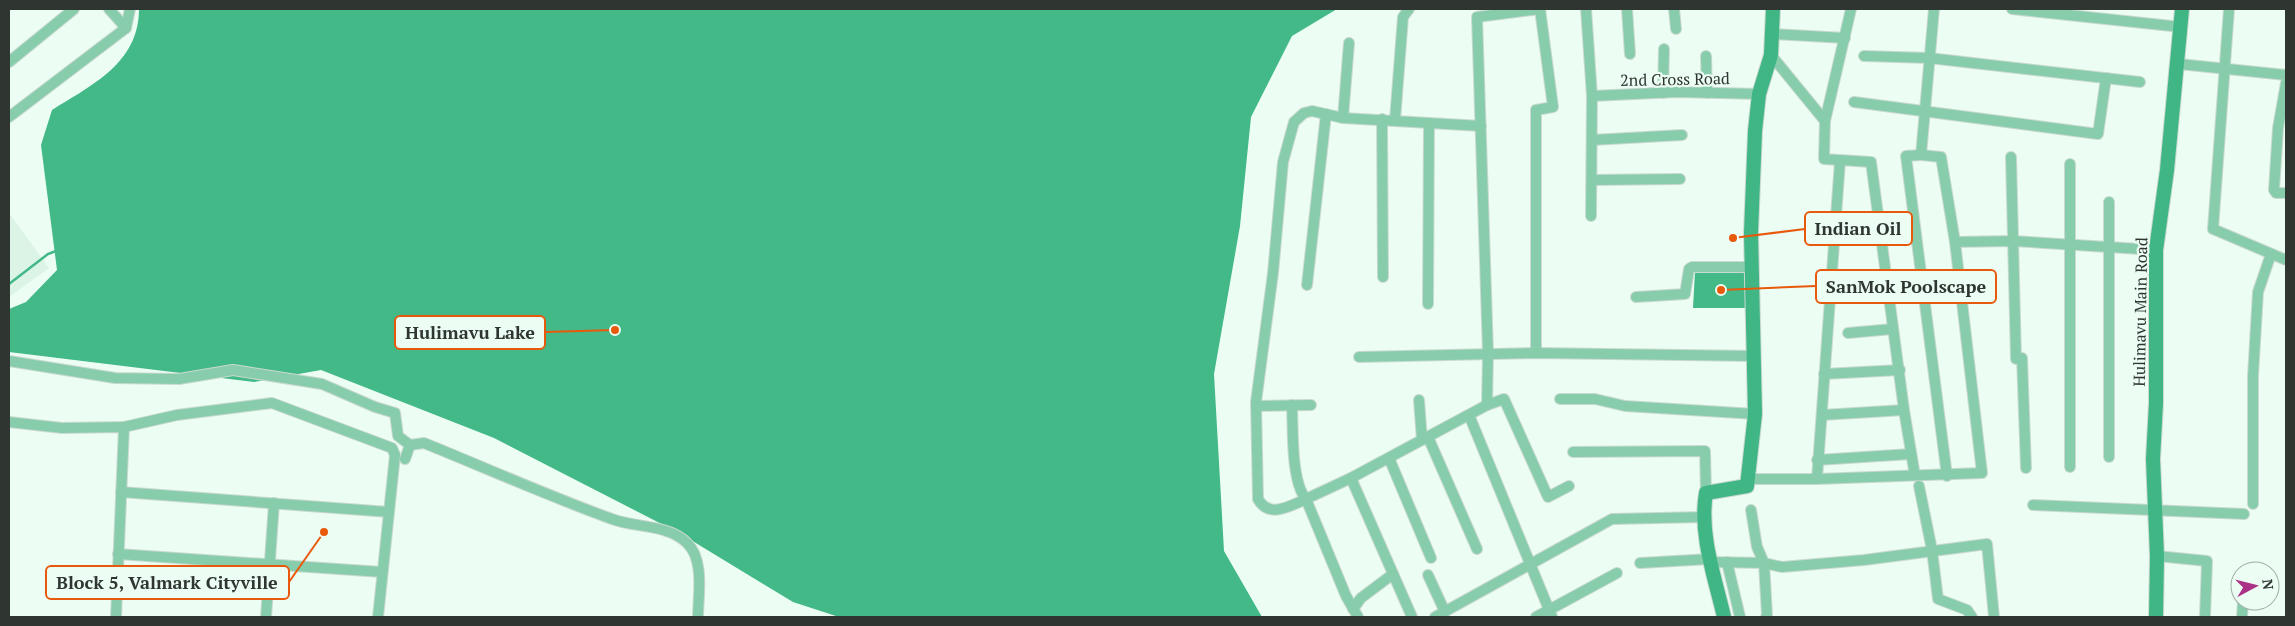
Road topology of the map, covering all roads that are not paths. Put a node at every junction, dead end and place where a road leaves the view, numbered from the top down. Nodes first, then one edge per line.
1 (74, 9) edge
2 (109, 9) edge
3 (130, 9) edge
4 (1409, 9) edge
5 (1540, 9) edge
6 (1586, 9) edge
7 (1627, 9) edge
8 (1674, 9) edge
9 (1773, 9) edge
10 (1851, 9) edge
11 (1934, 9) edge
12 (2012, 9) edge
13 (2182, 9) edge
14 (2229, 9) edge
15 (2181, 27) junction
16 (126, 28) junction
17 (1676, 29) dead end
18 (1772, 34) junction
19 (1846, 38) junction
20 (1349, 43) dead end
21 (1664, 49) dead end
22 (1630, 54) dead end
23 (1771, 55) junction
24 (1706, 56) dead end
25 (1864, 56) dead end
26 (1929, 58) junction
27 (9, 62) edge
28 (2179, 64) junction
29 (2226, 68) junction
30 (2286, 75) edge
31 (2106, 78) junction
32 (2140, 82) dead end
33 (2286, 83) edge
34 (1663, 93) junction
35 (1708, 93) junction
36 (1760, 94) junction
37 (1592, 96) junction
38 (1854, 102) dead end
39 (1925, 110) junction
40 (1326, 114) junction
41 (9, 118) edge
42 (1343, 118) junction
43 (1382, 119) junction
44 (1395, 120) junction
45 (1825, 121) junction
46 (1429, 122) junction
47 (1481, 126) junction
48 (2282, 128) edge
49 (1682, 135) dead end
50 (1592, 140) junction
51 (1921, 155) junction
52 (2011, 157) dead end
53 (1840, 161) junction
54 (2070, 164) dead end
55 (1680, 179) dead end
56 (1592, 180) junction
57 (2286, 193) edge
58 (2109, 202) dead end
59 (1591, 216) dead end
60 (2013, 241) junction
61 (1955, 242) junction
62 (2071, 245) junction
63 (2109, 247) junction
64 (2156, 250) junction
65 (2271, 254) junction
66 (2286, 260) edge
67 (1752, 267) junction
68 (1383, 278) dead end
69 (1886, 283) junction
70 (1307, 285) dead end
71 (1832, 287) junction
72 (1636, 297) dead end
73 (1428, 304) dead end
74 (1893, 329) junction
75 (1848, 333) dead end
76 (1488, 353) junction
77 (1536, 353) junction
78 (1754, 356) junction
79 (1359, 357) dead end
80 (9, 361) edge
81 (1900, 370) junction
82 (1824, 374) junction
83 (1560, 399) dead end
84 (1419, 400) dead end
85 (1292, 405) junction
86 (1311, 405) dead end
87 (1487, 405) junction
88 (1256, 406) junction
89 (1904, 410) junction
90 (1755, 414) junction
91 (1468, 415) junction
92 (1822, 415) junction
93 (9, 422) edge
94 (124, 427) junction
95 (1425, 438) junction
96 (410, 445) junction
97 (1574, 452) dead end
98 (1911, 454) junction
99 (2108, 457) dead end
100 (1389, 458) junction
101 (405, 459) dead end
102 (1817, 460) junction
103 (2070, 467) dead end
104 (2026, 468) dead end
105 (1914, 470) dead end
106 (1948, 476) junction
107 (1351, 478) junction
108 (1748, 479) junction
109 (1817, 479) junction
110 (1568, 486) dead end
111 (1920, 486) dead end
112 (121, 492) junction
113 (1706, 493) junction
114 (1306, 499) junction
115 (274, 503) junction
116 (2252, 504) dead end
117 (2033, 505) dead end
118 (2153, 509) junction
119 (1751, 510) dead end
120 (390, 512) junction
121 (2244, 514) dead end
122 (1704, 518) junction
123 (1477, 549) dead end
124 (1932, 550) junction
125 (118, 554) junction
126 (2157, 556) junction
127 (1431, 558) dead end
128 (1711, 560) junction
129 (1727, 562) junction
130 (1640, 563) dead end
131 (1764, 563) junction
132 (269, 564) junction
133 (1530, 565) junction
134 (382, 572) junction
135 (1616, 573) dead end
136 (1393, 574) junction
137 (1428, 575) dead end
138 (1445, 612) junction
139 (1355, 613) edge
140 (1551, 614) edge
141 (116, 617) edge
142 (266, 617) edge
143 (378, 617) edge
144 (698, 617) edge
145 (1412, 617) edge
146 (1435, 617) edge
147 (1536, 617) edge
148 (1724, 617) edge
149 (1740, 617) edge
150 (1766, 617) edge
151 (1972, 617) edge
152 (1994, 617) edge
153 (2156, 617) edge
154 (2205, 617) edge

1 - 27 street
2 - 16 street
3 - 16 street
4 - 44 street
5 - 47 street
5 - 77 street
6 - 37 street
7 - 22 street
8 - 17 street
9 - 18 street
10 - 19 street
11 - 26 street
12 - 15 street
13 - 15 street, Hulimavu Main Road
14 - 29 street
15 - 28 street, Hulimavu Main Road
16 - 41 street
18 - 19 street
18 - 23 street
19 - 45 street
20 - 42 street
21 - 34 street
23 - 36 street
23 - 45 street
24 - 35 street
25 - 26 street
26 - 31 street
26 - 39 street
28 - 29 street
28 - 64 street, Hulimavu Main Road
29 - 30 street
29 - 65 street
31 - 32 street
31 - 39 street
33 - 48 street
34 - 35 street, 2nd Cross Road
34 - 37 street, 2nd Cross Road
35 - 36 street, 2nd Cross Road
36 - 67 street
37 - 50 street
38 - 39 street
39 - 51 street
40 - 42 street
40 - 70 street
40 - 88 street
42 - 43 street
43 - 44 street
43 - 68 street
44 - 46 street
45 - 53 street
46 - 47 street
46 - 73 street
47 - 76 street
48 - 57 street
49 - 50 street
50 - 56 street
51 - 61 street
51 - 106 street
52 - 60 street
53 - 69 street
53 - 71 street
54 - 62 street
55 - 56 street
56 - 59 street
58 - 63 street
60 - 61 street
60 - 62 street
60 - 104 street
61 - 106 street
62 - 63 street
62 - 103 street
63 - 64 street
63 - 99 street
64 - 118 street, Hulimavu Main Road
65 - 66 street
65 - 116 street
67 - 72 street
67 - 78 street
69 - 71 street
69 - 74 street
71 - 82 street
74 - 75 street
74 - 81 street
76 - 77 street
76 - 79 street
76 - 87 street
77 - 78 street
78 - 90 street
80 - 96 street
81 - 82 street
81 - 89 street
82 - 92 street
83 - 90 street
84 - 95 street
85 - 86 street
85 - 88 street
85 - 114 street
87 - 91 street
87 - 110 street
88 - 114 street
89 - 92 street
89 - 98 street
90 - 108 street
91 - 95 street
91 - 133 street
92 - 102 street
93 - 94 street
94 - 112 street
94 - 120 street
95 - 100 street
95 - 123 street
96 - 101 street
96 - 144 street
97 - 113 street
98 - 102 street
98 - 105 street
100 - 107 street
100 - 127 street
102 - 109 street
106 - 109 street
107 - 114 street
107 - 136 street
108 - 109 street
108 - 113 street
111 - 124 street
112 - 115 street
112 - 125 street
113 - 122 street
114 - 139 street
115 - 120 street
115 - 132 street
117 - 118 street
118 - 121 street
118 - 126 street, Hulimavu Main Road
119 - 131 street
120 - 134 street
122 - 128 street
122 - 133 street
124 - 131 street
124 - 151 street
124 - 152 street
125 - 132 street
125 - 141 street
126 - 153 street, Hulimavu Main Road
126 - 154 street
128 - 129 street
128 - 130 street
128 - 148 street
129 - 131 street
129 - 149 street
131 - 150 street
132 - 134 street
132 - 142 street
133 - 138 street
133 - 140 street
134 - 143 street
135 - 140 street
136 - 139 street
136 - 145 street
137 - 138 street
138 - 146 street
140 - 147 street

